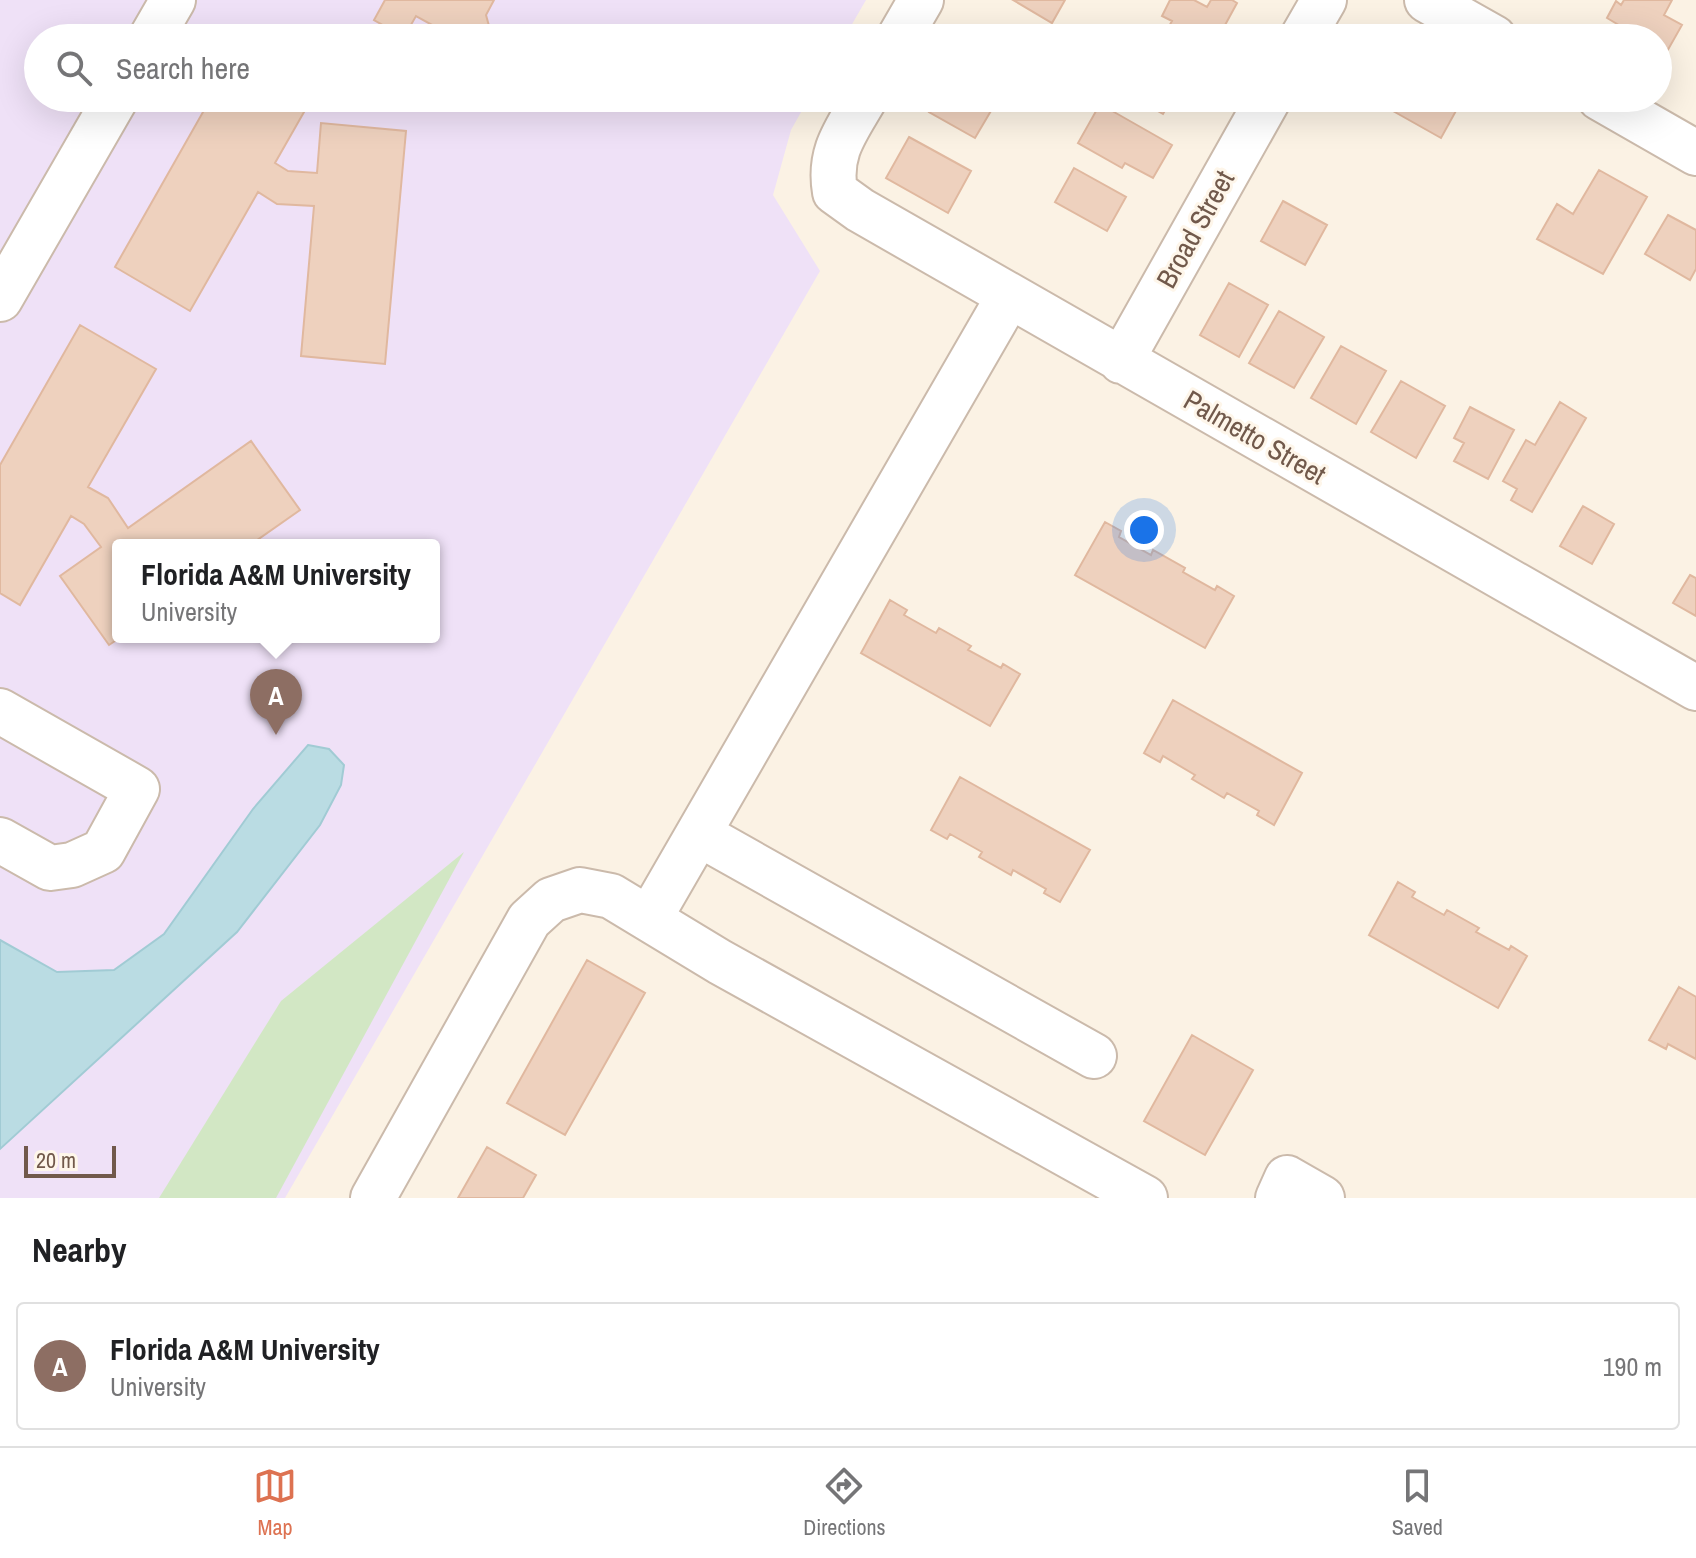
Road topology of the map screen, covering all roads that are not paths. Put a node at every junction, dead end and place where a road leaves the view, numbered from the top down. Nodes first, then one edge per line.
1 (173, 0) edge
2 (921, 0) edge
3 (1324, 0) edge
4 (1427, 0) edge
5 (159, 24) edge
6 (907, 24) edge
7 (1310, 24) edge
8 (1469, 24) edge
9 (108, 112) edge
10 (857, 112) edge
11 (1261, 112) edge
12 (1624, 112) edge
13 (1696, 153) edge
14 (1009, 296) junction
15 (0, 299) edge
16 (1121, 361) junction
17 (1696, 688) edge
18 (0, 711) edge
19 (699, 834) junction
20 (0, 840) edge
21 (649, 919) junction
22 (1094, 1056) dead end
23 (373, 1198) edge
24 (1145, 1198) edge
25 (1278, 1198) edge
26 (1322, 1198) edge

1 - 5 street
2 - 6 street
3 - 7 street
4 - 8 street
9 - 15 street
10 - 14 street, Palmetto Street
11 - 16 street, Broad Street
12 - 13 street
14 - 16 street, Palmetto Street
14 - 19 street
16 - 17 street, Palmetto Street
18 - 20 street
19 - 21 street
19 - 22 street
21 - 23 street
21 - 24 street
25 - 26 street

